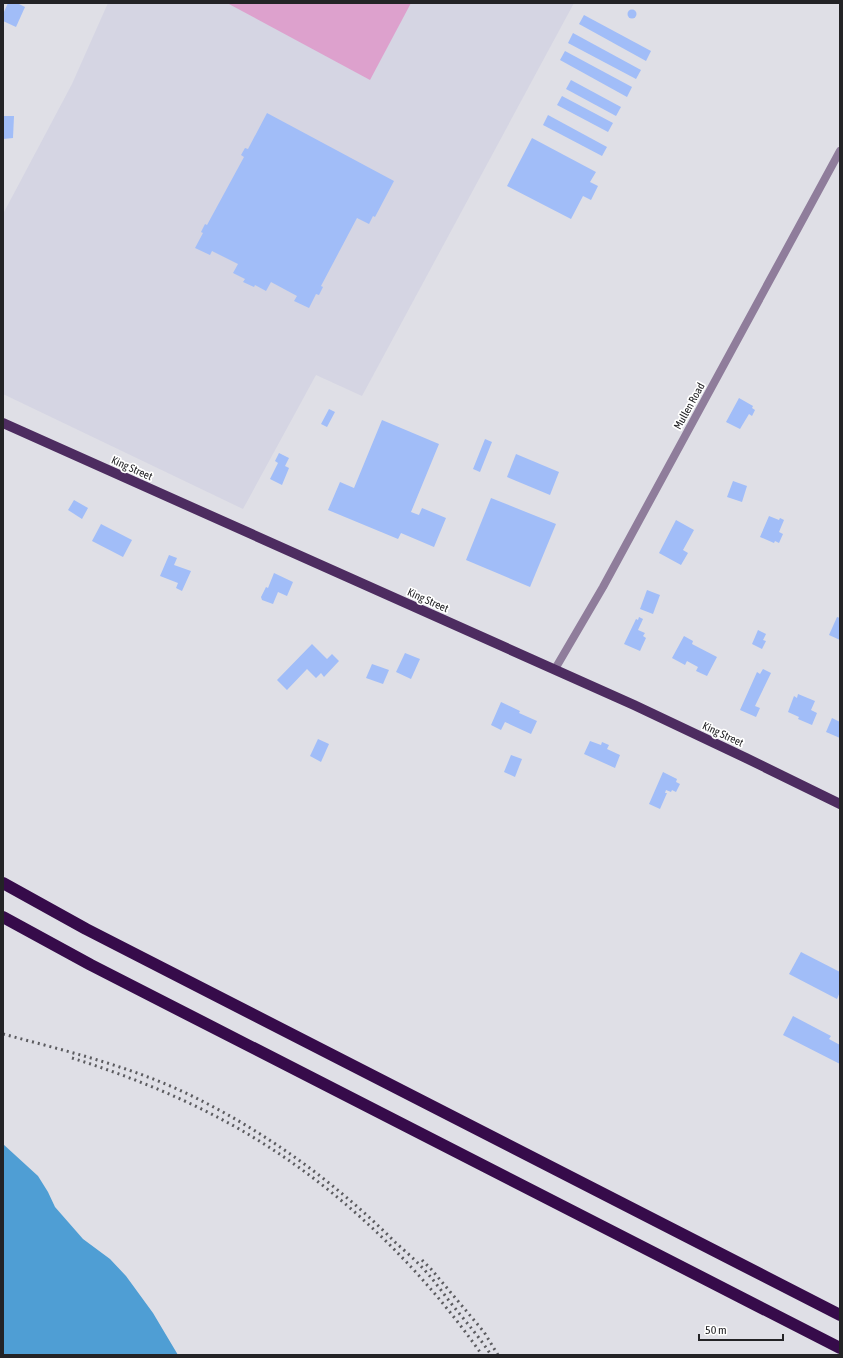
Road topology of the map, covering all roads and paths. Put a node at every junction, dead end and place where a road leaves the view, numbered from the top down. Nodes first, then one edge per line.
1 (840, 151) edge
2 (3, 423) edge
3 (556, 669) junction
4 (840, 804) edge
5 (3, 883) edge
6 (3, 916) edge
7 (840, 1315) edge
8 (840, 1348) edge

1 - 3 street, Mullen Road
2 - 3 main road, King Street
3 - 4 main road, King Street
5 - 7 highway
6 - 8 highway

